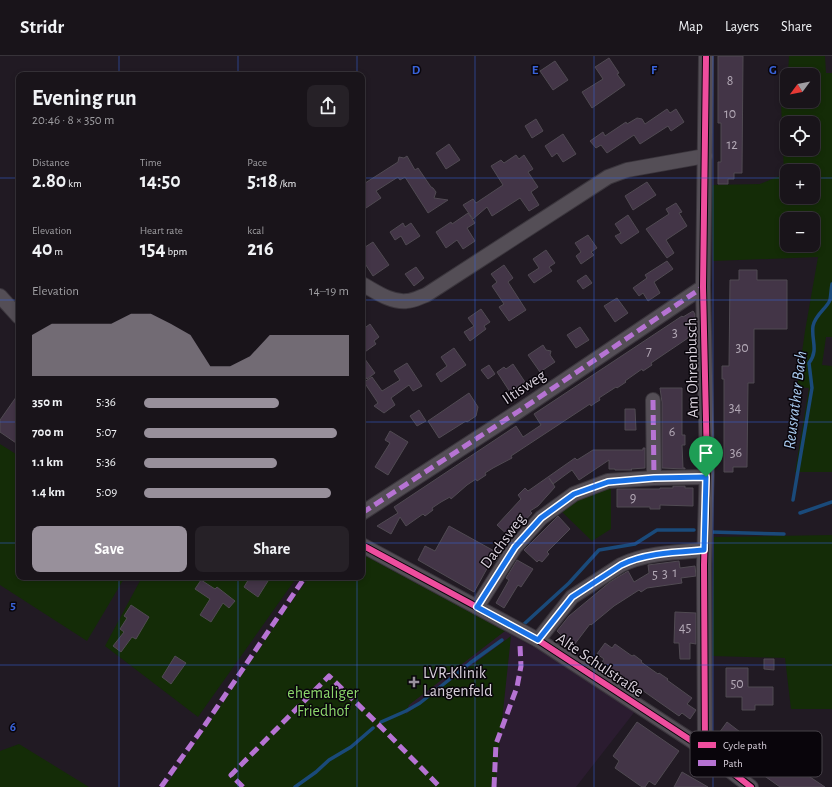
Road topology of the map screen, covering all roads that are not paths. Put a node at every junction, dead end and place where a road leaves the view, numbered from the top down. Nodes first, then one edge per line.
1 (706, 56) edge
2 (705, 156) junction
3 (365, 286) edge
4 (703, 286) junction
5 (0, 296) edge
6 (16, 314) edge
7 (653, 400) dead end
8 (706, 477) junction
9 (654, 478) junction
10 (365, 511) edge
11 (365, 547) edge
12 (704, 550) junction
13 (477, 607) junction
14 (538, 640) junction
15 (705, 731) edge
16 (690, 741) edge
17 (738, 777) edge
18 (751, 787) edge

1 - 2 street, Am Ohrenbusch
2 - 3 street
2 - 4 street, Am Ohrenbusch
4 - 8 street, Am Ohrenbusch
4 - 10 street, Iltisweg
5 - 6 street
7 - 9 street
8 - 9 street, Dachsweg
8 - 12 street, Am Ohrenbusch
9 - 13 street, Dachsweg
11 - 13 street, Alte Schulstraße
12 - 14 street
12 - 15 street, Am Ohrenbusch
13 - 14 street, Alte Schulstraße
14 - 16 street, Alte Schulstraße
17 - 18 street, Alte Schulstraße

